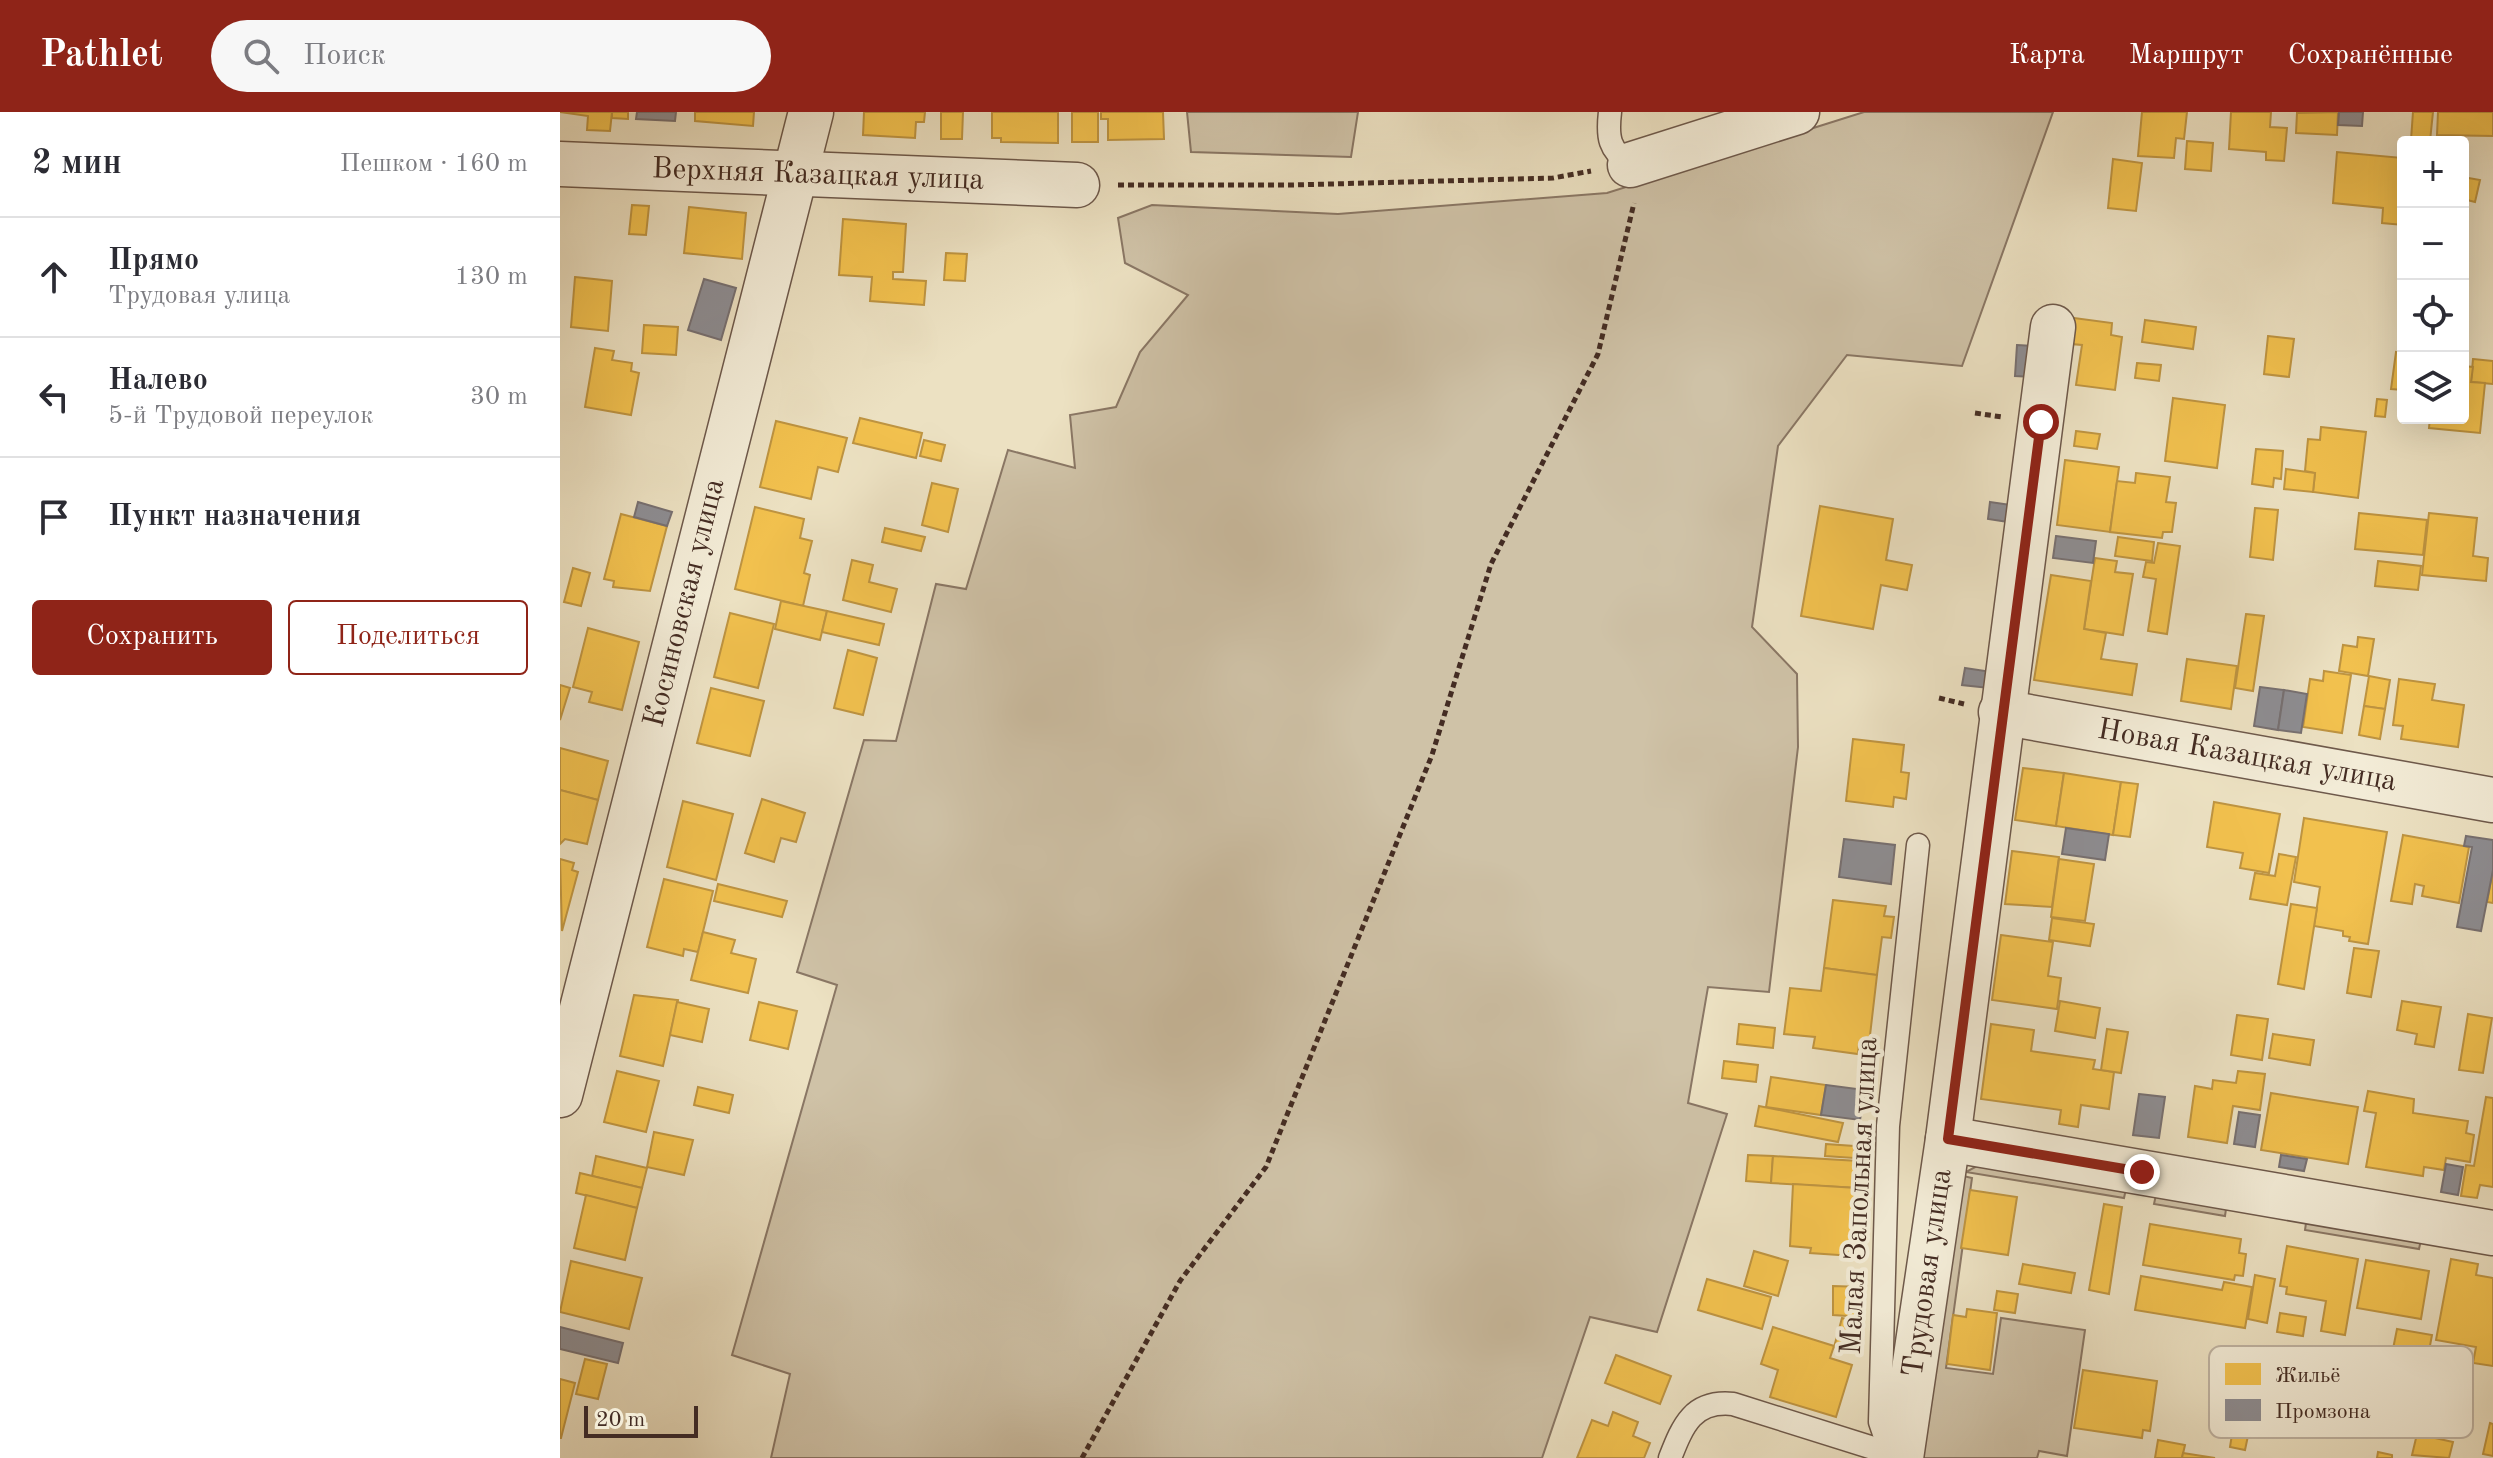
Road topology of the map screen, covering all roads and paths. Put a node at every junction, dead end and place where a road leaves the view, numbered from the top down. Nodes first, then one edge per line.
1 (811, 112) edge
2 (1610, 112) edge
3 (1797, 112) edge
4 (1637, 162) junction
5 (560, 164) edge
6 (793, 175) junction
7 (1077, 185) joint
8 (2053, 327) dead end
9 (1975, 413) dead end
10 (2014, 419) dead end
11 (2001, 712) junction
12 (2493, 800) edge
13 (1918, 845) dead end
14 (560, 1095) edge
15 (1948, 1139) junction
16 (2493, 1233) edge
17 (1894, 1456) edge
18 (1082, 1458) edge
19 (1670, 1458) edge

1 - 6 street, Косиновская улица
2 - 4 lane
3 - 4 street
4 - 7 path
4 - 18 path
5 - 6 street, Верхняя Казацкая улица
6 - 7 street, Верхняя Казацкая улица
6 - 14 street, Косиновская улица
8 - 11 street, Трудовая улица
9 - 10 path
11 - 12 street, Новая Казацкая улица
11 - 15 street, Трудовая улица
13 - 17 lane, Малая Запольная улица
15 - 16 street
15 - 17 street, Трудовая улица
17 - 19 lane

